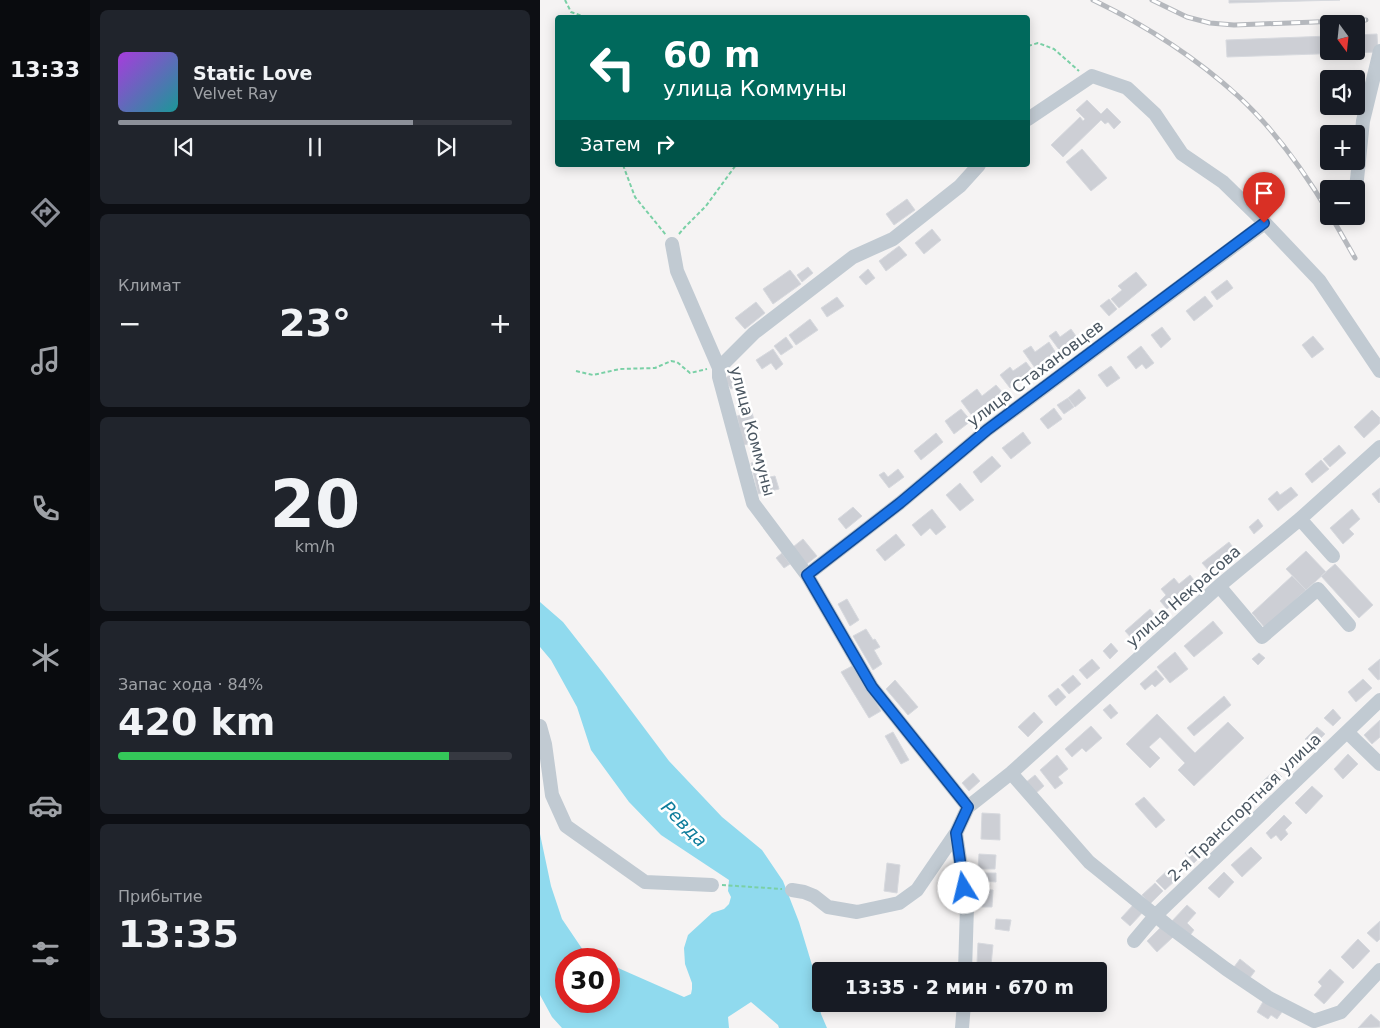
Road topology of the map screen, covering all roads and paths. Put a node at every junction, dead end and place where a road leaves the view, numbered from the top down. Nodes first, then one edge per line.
1 (565, 0) edge
2 (580, 15) edge
3 (1030, 45) edge
4 (1380, 51) edge
5 (1090, 77) junction
6 (1030, 118) edge
7 (624, 167) edge
8 (735, 167) edge
9 (977, 167) edge
10 (1357, 180) edge
11 (1264, 223) junction
12 (672, 244) junction
13 (719, 368) junction
14 (576, 371) dead end
15 (1380, 371) edge
16 (1380, 447) edge
17 (1300, 519) junction
18 (1333, 556) dead end
19 (807, 575) junction
20 (1219, 586) junction
21 (1349, 626) dead end
22 (1380, 700) edge
23 (540, 726) edge
24 (1347, 732) junction
25 (1380, 764) edge
26 (1011, 773) junction
27 (968, 807) junction
28 (956, 833) junction
29 (712, 885) joint
30 (792, 890) joint
31 (1155, 916) junction
32 (1134, 941) dead end
33 (965, 962) edge
34 (1380, 970) edge
35 (963, 1012) edge
36 (962, 1028) edge

1 - 2 path
3 - 5 path
4 - 10 street
5 - 6 street
5 - 11 street
7 - 12 path
8 - 12 path
9 - 13 street
11 - 15 street
11 - 19 street, улица Стахановцев
12 - 13 street, улица Коммуны
13 - 14 path
13 - 19 street, улица Коммуны
16 - 17 street, улица Некрасова
17 - 18 street
17 - 20 street, улица Некрасова
19 - 27 street, улица Коммуны
20 - 21 street
20 - 26 street, улица Некрасова
22 - 24 street, 2-я Транспортная улица
23 - 29 street
24 - 25 street
24 - 31 street, 2-я Транспортная улица
26 - 27 street
26 - 31 street
27 - 28 street
28 - 30 street
28 - 33 street
29 - 30 path
31 - 32 street, 2-я Транспортная улица
31 - 34 street
35 - 36 street

